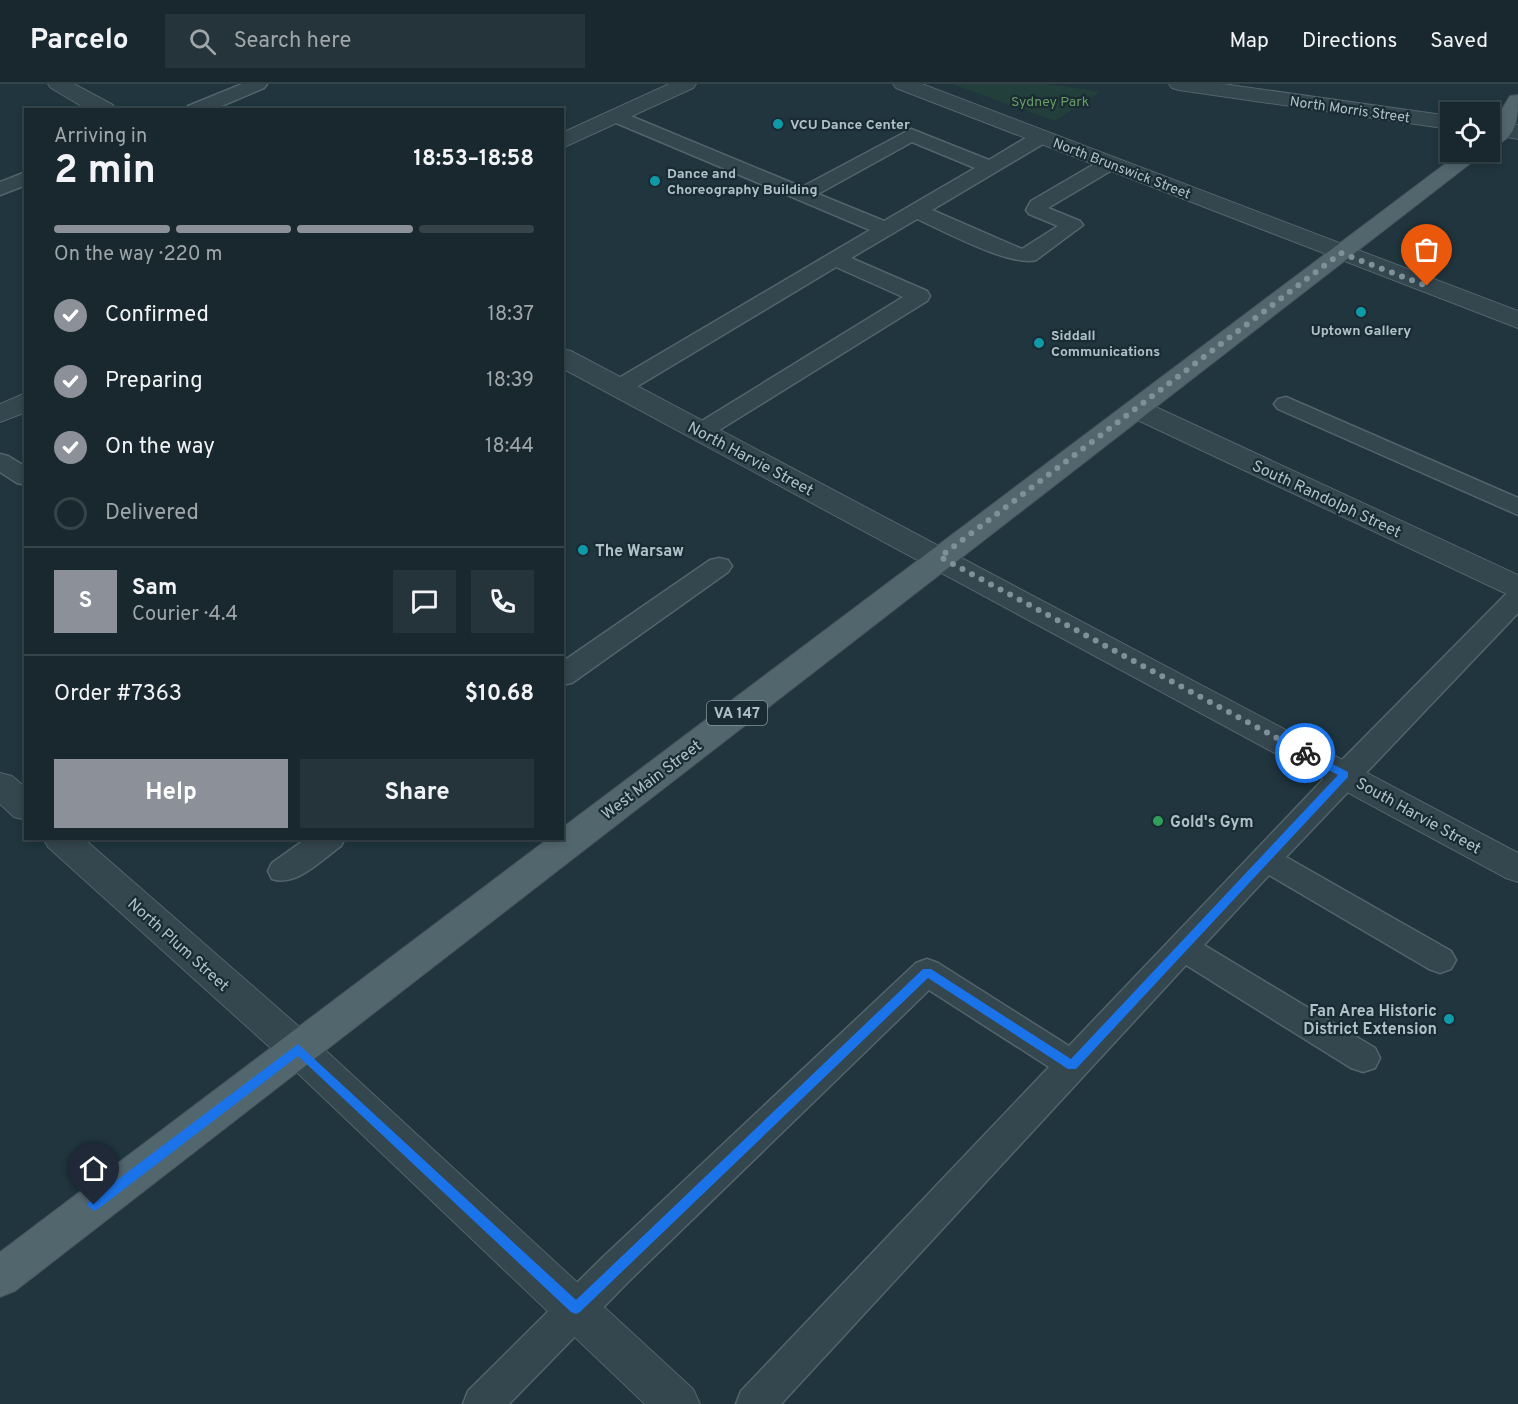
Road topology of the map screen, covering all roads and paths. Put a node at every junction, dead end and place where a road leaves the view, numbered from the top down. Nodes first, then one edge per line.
1 (58, 84) edge
2 (258, 84) edge
3 (686, 84) edge
4 (903, 84) edge
5 (1179, 84) edge
6 (1518, 101) edge
7 (101, 108) edge
8 (200, 108) edge
9 (616, 116) junction
10 (1440, 122) edge
11 (1500, 132) edge
12 (1041, 137) junction
13 (564, 141) edge
14 (1461, 162) edge
15 (1110, 164) junction
16 (990, 167) junction
17 (24, 179) edge
18 (0, 189) edge
19 (803, 194) junction
20 (916, 211) junction
21 (885, 229) junction
22 (1341, 253) junction
23 (835, 259) junction
24 (1518, 320) edge
25 (564, 358) edge
26 (620, 387) junction
27 (24, 402) edge
28 (1286, 404) dead end
29 (1137, 409) junction
30 (0, 414) edge
31 (700, 432) junction
32 (0, 461) edge
33 (24, 477) edge
34 (1518, 507) edge
35 (940, 557) junction
36 (719, 566) dead end
37 (1518, 587) edge
38 (1518, 597) edge
39 (564, 675) edge
40 (1345, 774) junction
41 (0, 785) edge
42 (24, 806) edge
43 (62, 840) edge
44 (327, 840) edge
45 (1265, 859) junction
46 (1518, 869) edge
47 (283, 871) dead end
48 (1182, 947) junction
49 (1440, 960) dead end
50 (298, 1049) junction
51 (1363, 1058) dead end
52 (1072, 1065) junction
53 (0, 1276) edge
54 (576, 1308) junction
55 (482, 1404) edge
56 (677, 1404) edge
57 (755, 1404) edge

1 - 7 street
2 - 8 lane
3 - 9 street
4 - 12 street, North Brunswick Street
5 - 10 street, North Morris Street
6 - 11 main road
9 - 13 street
9 - 19 lane
12 - 15 street, North Brunswick Street
12 - 16 lane
14 - 22 main road, West Main Street / VA 147
15 - 20 lane
15 - 22 street, North Brunswick Street
16 - 19 lane
16 - 20 lane
17 - 18 lane
19 - 21 lane
20 - 21 lane
21 - 23 lane
22 - 24 street, North Brunswick Street
22 - 29 main road, West Main Street / VA 147
23 - 26 lane
23 - 31 lane
25 - 26 street, North Harvie Street
26 - 31 street, North Harvie Street
27 - 30 street
28 - 34 lane
29 - 35 main road, West Main Street / VA 147
29 - 37 street, South Randolph Street
31 - 35 street, North Harvie Street
32 - 33 lane
35 - 40 street, South Harvie Street
35 - 50 main road, West Main Street / VA 147
36 - 39 lane
38 - 40 lane
40 - 45 lane
40 - 46 street, South Harvie Street
41 - 42 street
43 - 50 street, North Plum Street
44 - 47 lane
45 - 48 lane
45 - 49 lane
48 - 51 lane
48 - 52 lane
50 - 53 main road, West Main Street / VA 147
50 - 54 street, North Plum Street
52 - 54 lane
52 - 57 lane
54 - 55 lane
54 - 56 street, North Plum Street

